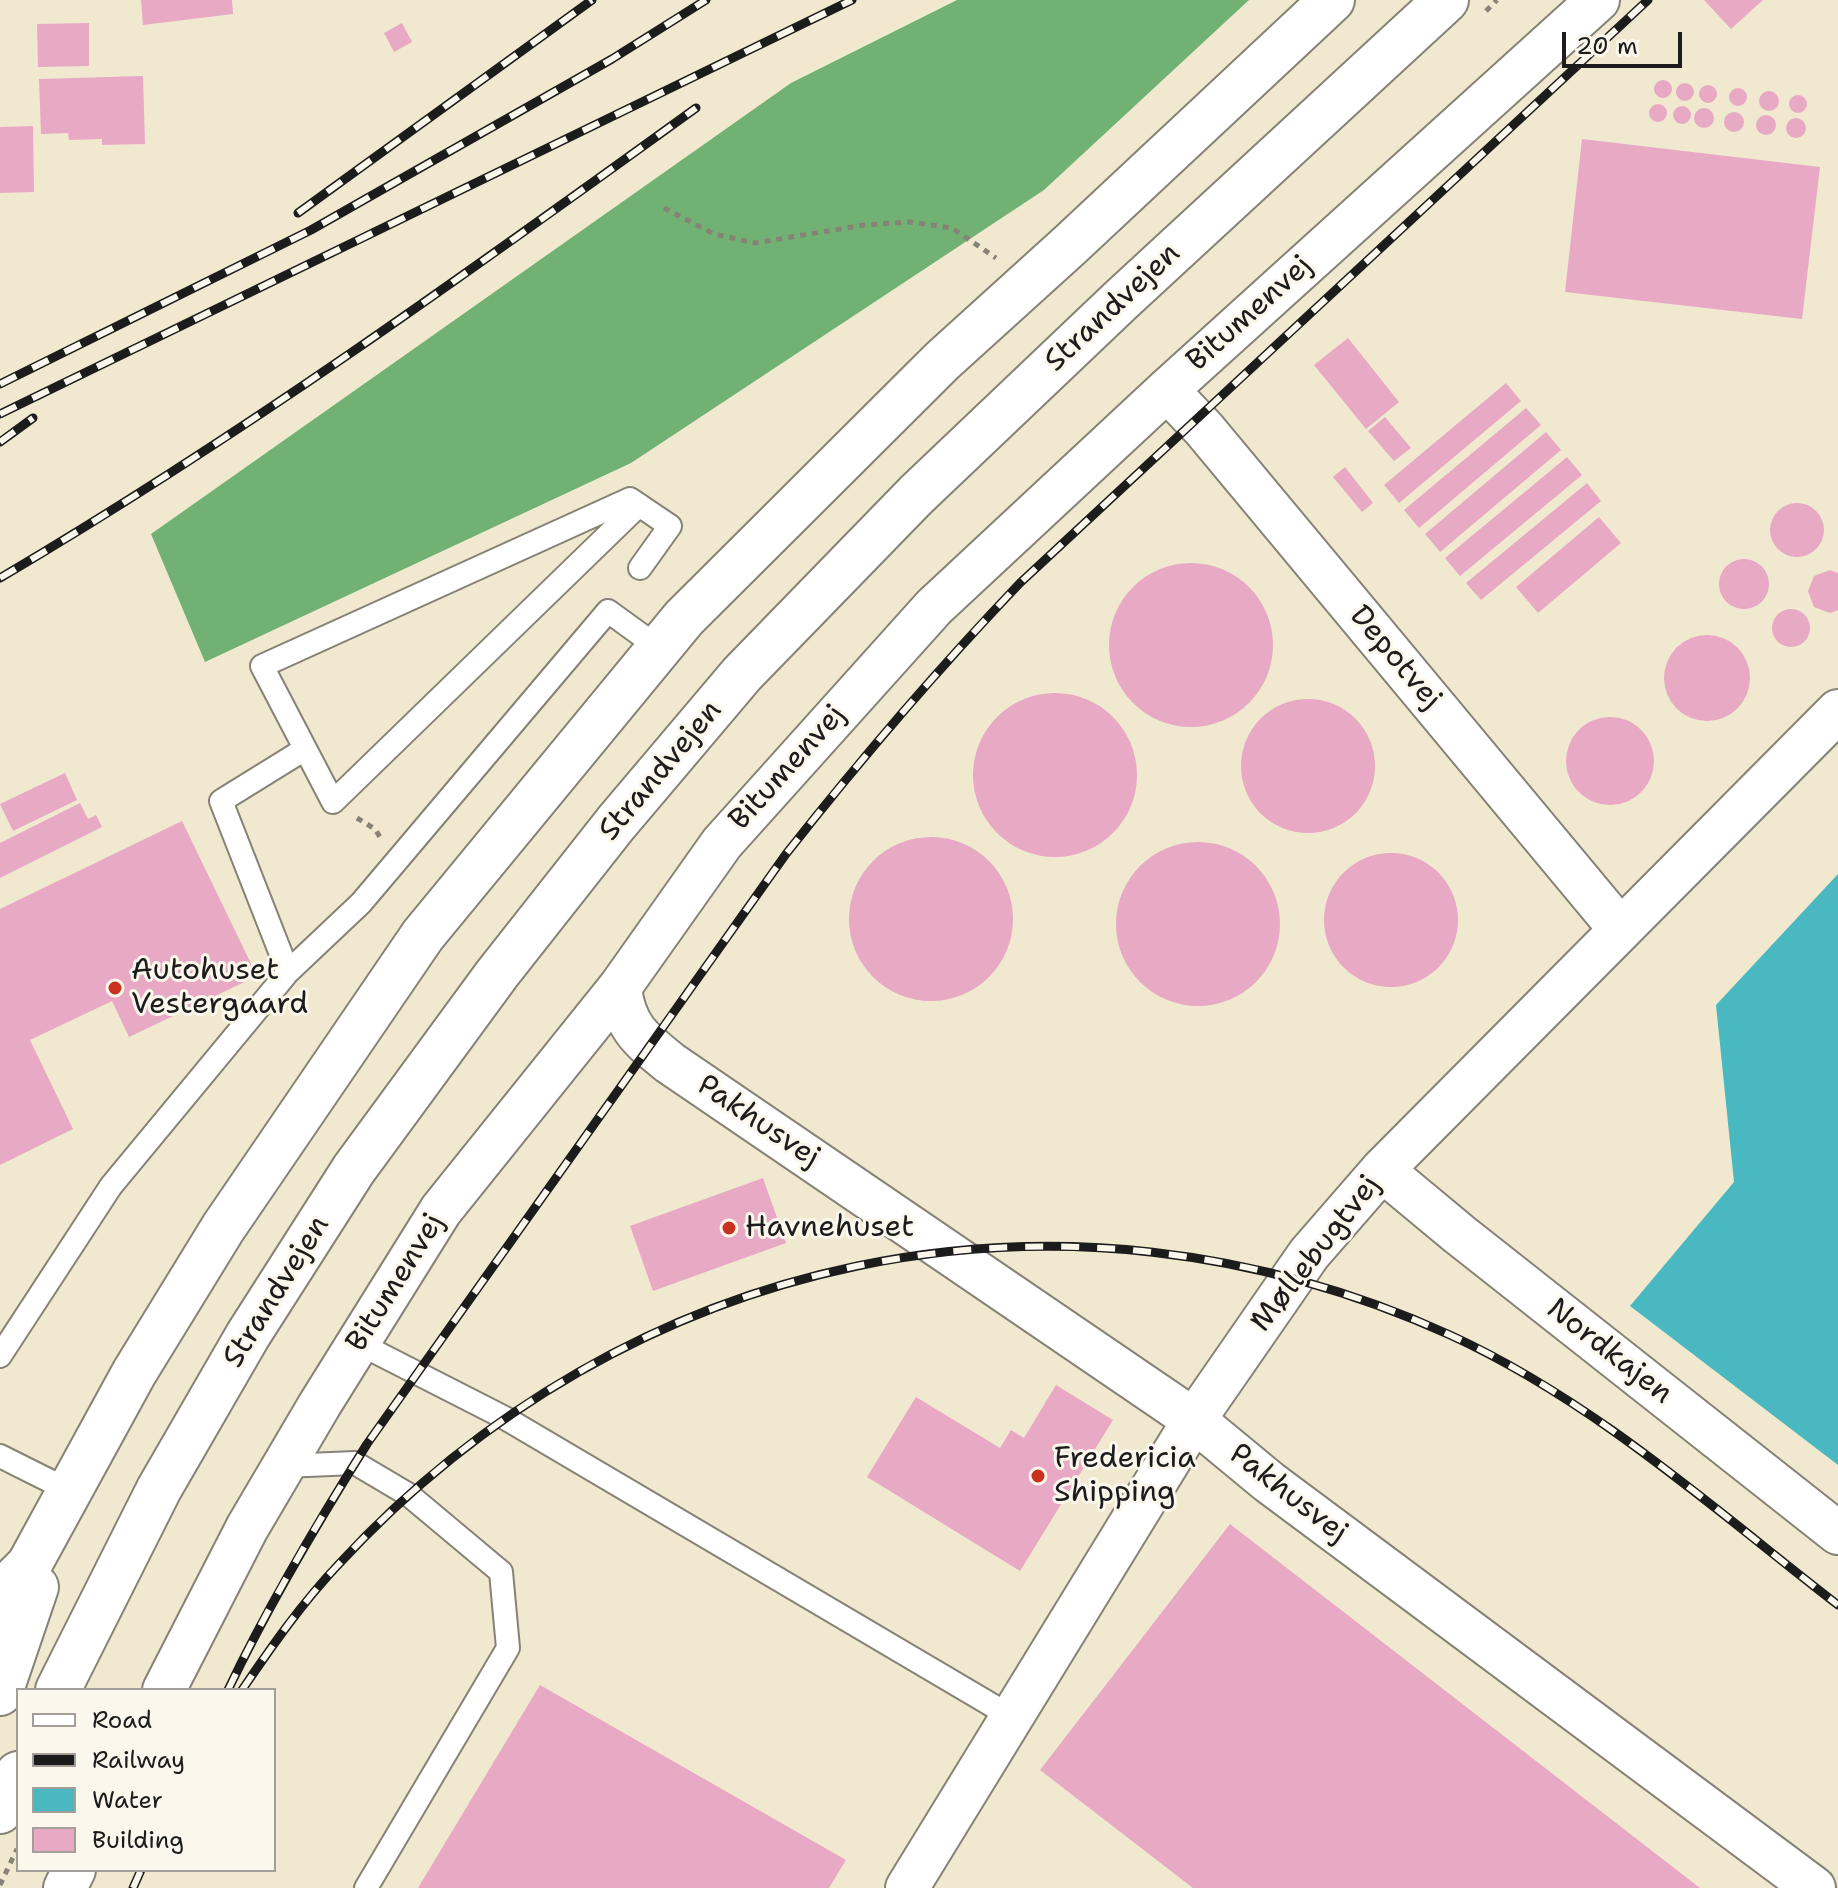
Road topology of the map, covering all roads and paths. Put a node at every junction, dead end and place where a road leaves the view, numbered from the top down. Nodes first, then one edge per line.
1 (1332, 0) edge
2 (1446, 0) edge
3 (1598, 0) edge
4 (664, 208) dead end
5 (1029, 282) junction
6 (1167, 390) junction
7 (639, 505) junction
8 (640, 568) dead end
9 (659, 648) junction
10 (1838, 711) edge
11 (305, 749) junction
12 (333, 802) junction
13 (397, 861) junction
14 (1620, 929) junction
15 (288, 972) junction
16 (620, 987) junction
17 (1382, 1170) junction
18 (358, 1343) junction
19 (0, 1356) edge
20 (1194, 1420) junction
21 (0, 1456) edge
22 (284, 1466) junction
23 (68, 1490) junction
24 (1838, 1533) edge
25 (13, 1581) edge
26 (0, 1618) edge
27 (59, 1688) edge
28 (165, 1688) edge
29 (0, 1693) edge
30 (1012, 1717) junction
31 (16, 1778) edge
32 (0, 1811) edge
33 (16, 1851) edge
34 (1770, 1874) edge
35 (0, 1885) edge
36 (366, 1888) edge
37 (907, 1888) edge
38 (1814, 1888) edge

1 - 5 street
2 - 27 street, Strandvejen
3 - 6 street, Bitumenvej
4 - 5 path
5 - 9 street
6 - 14 street, Depotvej
6 - 16 street, Bitumenvej
7 - 8 lane
7 - 11 lane
7 - 12 lane
9 - 13 lane
9 - 23 street
10 - 14 street, Møllebugtvej
11 - 12 lane
11 - 15 lane
12 - 13 path
13 - 15 lane
14 - 17 street, Møllebugtvej
15 - 19 lane
16 - 18 street, Bitumenvej
16 - 20 street, Pakhusvej
17 - 20 street, Møllebugtvej
17 - 24 street, Nordkajen
18 - 22 street, Bitumenvej
18 - 30 lane
20 - 30 street, Møllebugtvej
20 - 34 street, Pakhusvej
21 - 23 lane
22 - 28 street, Bitumenvej
22 - 36 lane
23 - 25 street
23 - 29 street
25 - 26 street
30 - 37 street, Møllebugtvej
31 - 32 street
33 - 35 path
34 - 38 street, Pakhusvej

